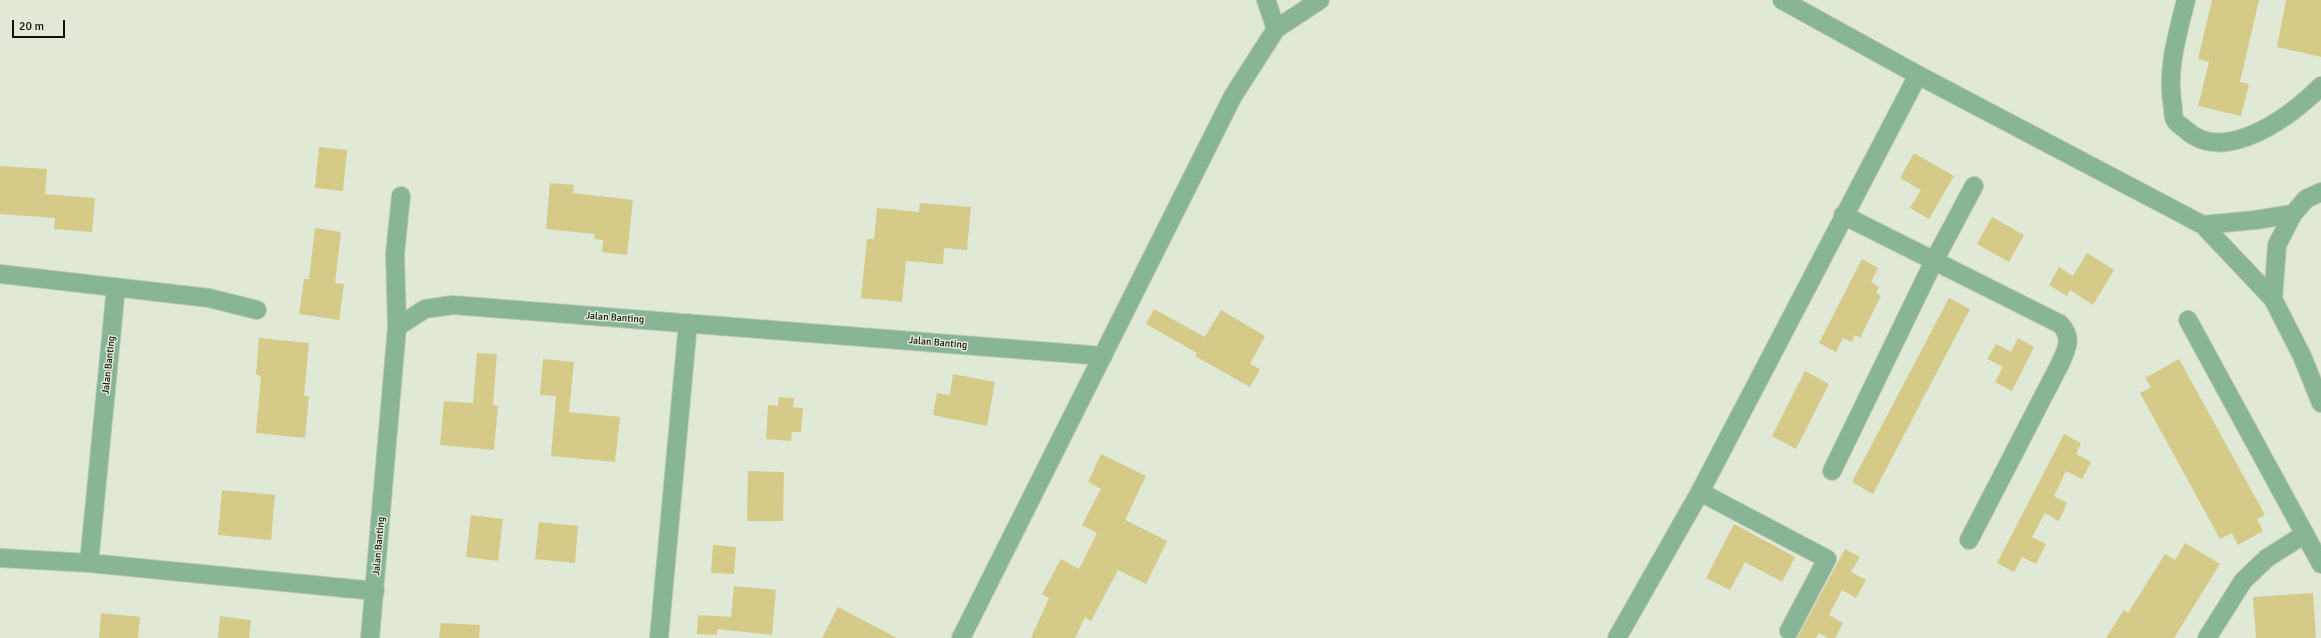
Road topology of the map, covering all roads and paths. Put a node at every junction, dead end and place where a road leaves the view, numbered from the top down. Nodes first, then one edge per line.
1 (1266, 0) edge
2 (1320, 0) edge
3 (1782, 0) edge
4 (2186, 0) edge
5 (1276, 29) junction
6 (1918, 75) junction
7 (2321, 86) edge
8 (1974, 186) dead end
9 (2321, 192) edge
10 (401, 196) dead end
11 (2293, 214) junction
12 (1843, 215) junction
13 (2203, 225) junction
14 (1934, 261) junction
15 (0, 274) edge
16 (116, 287) junction
17 (2273, 299) junction
18 (257, 310) dead end
19 (2188, 320) dead end
20 (688, 323) junction
21 (397, 327) junction
22 (1103, 356) junction
23 (2321, 403) edge
24 (1832, 471) dead end
25 (1700, 492) junction
26 (2305, 534) junction
27 (1969, 540) dead end
28 (0, 558) edge
29 (89, 563) junction
30 (2321, 564) edge
31 (375, 591) junction
32 (1789, 631) dead end
33 (370, 638) edge
34 (659, 638) edge
35 (960, 638) edge
36 (1617, 638) edge
37 (2208, 638) edge

1 - 5 street
2 - 5 street
3 - 6 street
4 - 7 street
5 - 22 street
6 - 12 street
6 - 13 street
8 - 14 street
9 - 11 street
10 - 21 street
11 - 13 street
11 - 17 street
12 - 14 street
12 - 25 street
13 - 17 street
14 - 24 street
14 - 27 street
15 - 16 street
16 - 18 street
16 - 29 street, Jalan Banting
17 - 23 street
19 - 26 street
20 - 21 street, Jalan Banting
20 - 22 street, Jalan Banting
20 - 34 street
21 - 31 street, Jalan Banting
22 - 35 street
25 - 32 street
25 - 36 street
26 - 30 street
26 - 37 street
28 - 29 street
29 - 31 street
31 - 33 street, Jalan Banting

